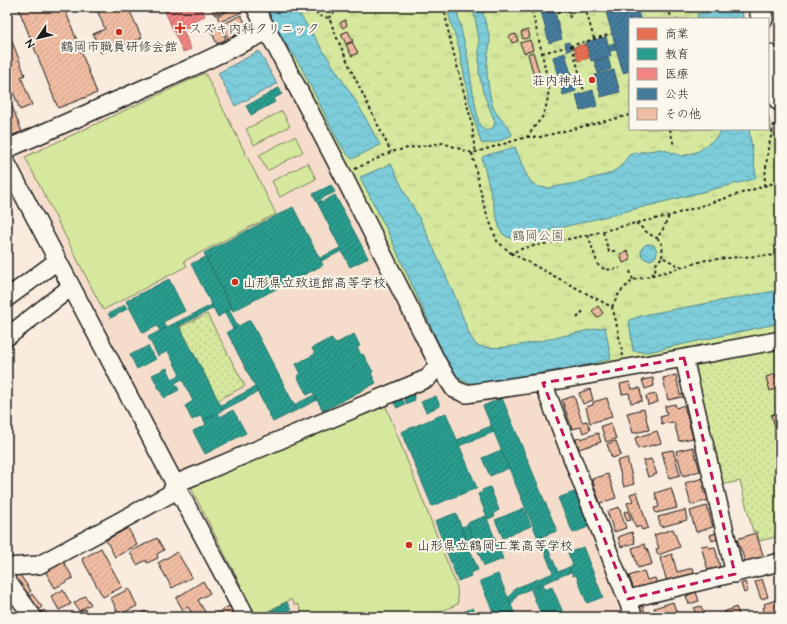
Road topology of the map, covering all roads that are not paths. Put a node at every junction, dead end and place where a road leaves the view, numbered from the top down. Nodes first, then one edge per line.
1 (255, 7) edge
2 (760, 7) edge
3 (762, 18) edge
4 (268, 31) junction
5 (769, 62) edge
6 (780, 100) edge
7 (7, 149) edge
8 (7, 164) edge
9 (57, 261) junction
10 (71, 287) junction
11 (7, 298) edge
12 (7, 337) edge
13 (780, 340) edge
14 (684, 358) junction
15 (438, 364) junction
16 (543, 383) junction
17 (175, 484) junction
18 (780, 562) edge
19 (7, 567) edge
20 (735, 574) junction
21 (7, 581) edge
22 (628, 599) junction
23 (32, 617) edge
24 (246, 617) edge
25 (634, 617) edge

1 - 4 street
2 - 3 main road
4 - 7 street
4 - 15 street
5 - 6 main road
8 - 9 street
9 - 10 street
9 - 11 street
10 - 12 street
10 - 17 street
13 - 14 street
14 - 16 street
14 - 20 street
15 - 16 street
15 - 17 street
16 - 22 street
17 - 19 street
17 - 24 street
18 - 20 street
20 - 22 street
21 - 23 street
22 - 25 street

